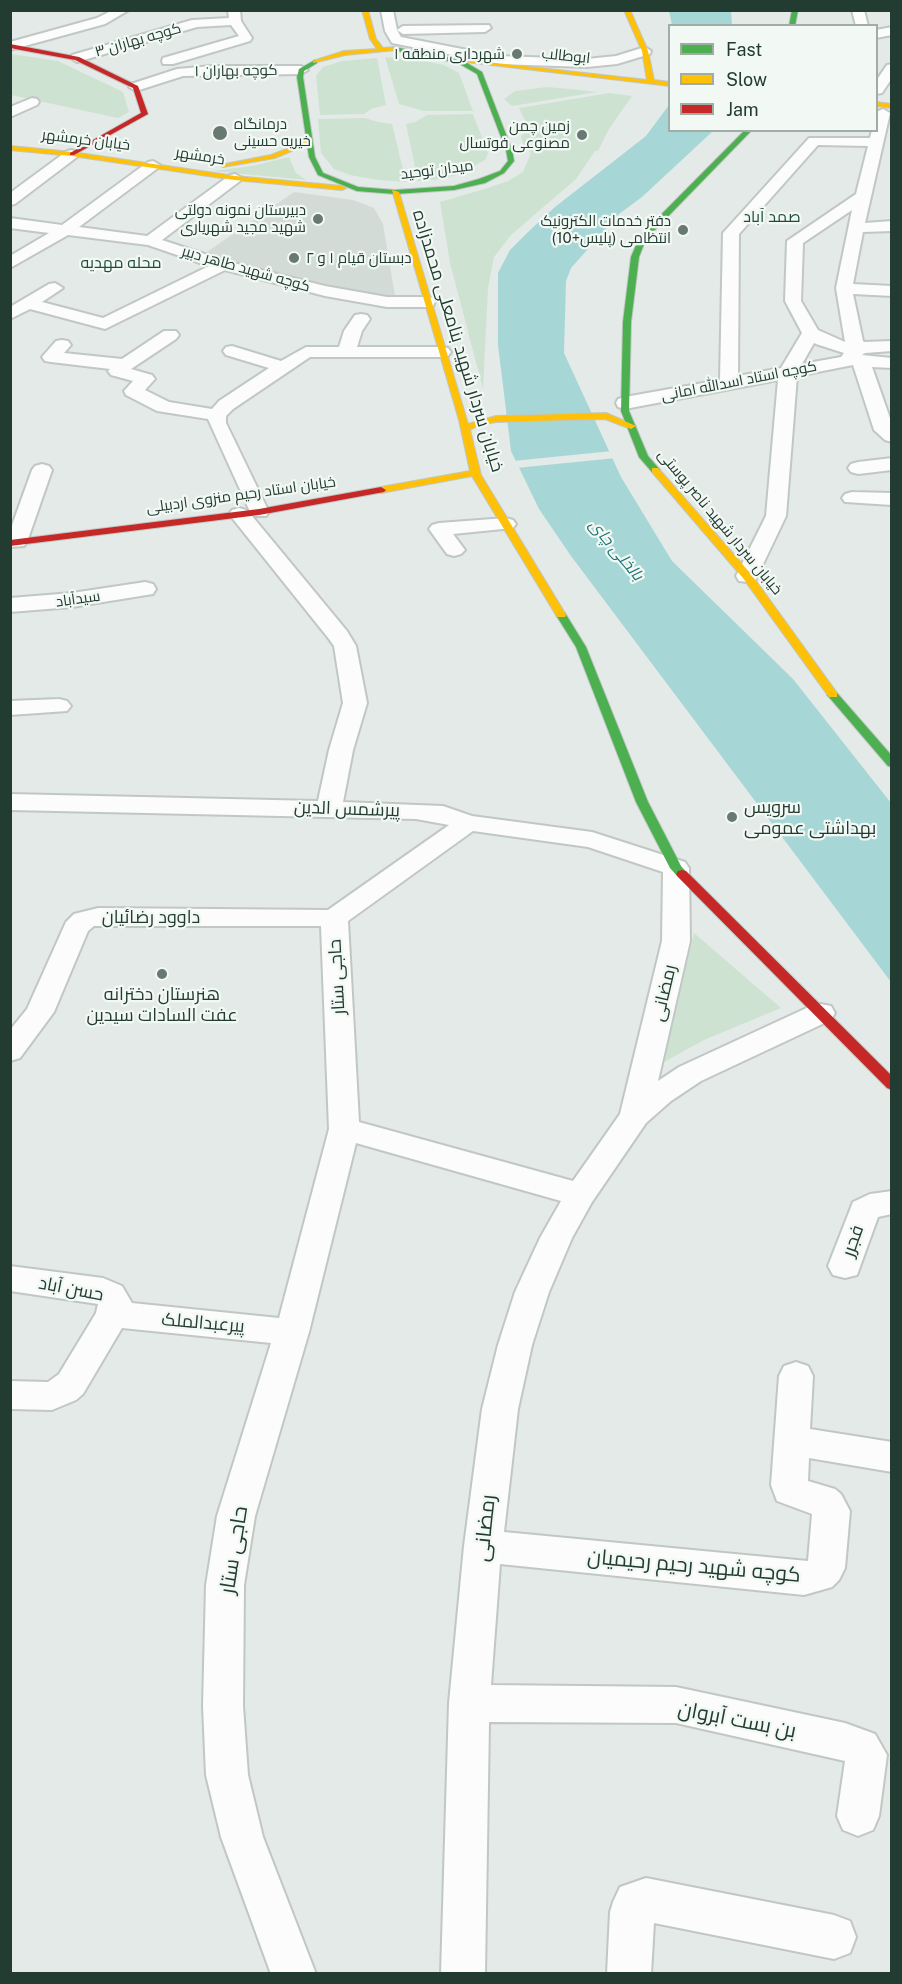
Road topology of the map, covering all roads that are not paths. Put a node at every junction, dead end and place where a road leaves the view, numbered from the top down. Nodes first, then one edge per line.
1 (123, 10) edge
2 (351, 10) edge
3 (365, 10) edge
4 (387, 10) edge
5 (627, 10) edge
6 (234, 16) edge
7 (485, 28) dead end
8 (370, 31) junction
9 (391, 31) junction
10 (11, 46) edge
11 (381, 49) junction
12 (357, 51) junction
13 (645, 51) junction
14 (77, 58) junction
15 (459, 61) junction
16 (160, 64) dead end
17 (525, 68) junction
18 (891, 68) edge
19 (301, 70) junction
20 (138, 71) dead end
21 (593, 76) junction
22 (116, 77) junction
23 (530, 83) dead end
24 (136, 87) junction
25 (495, 87) junction
26 (661, 87) edge
27 (878, 88) edge
28 (32, 102) dead end
29 (884, 110) edge
30 (10, 113) edge
31 (878, 131) edge
32 (747, 132) edge
33 (878, 132) edge
34 (309, 138) junction
35 (875, 142) junction
36 (10, 148) edge
37 (72, 154) junction
38 (156, 165) junction
39 (235, 178) junction
40 (357, 189) junction
41 (395, 192) junction
42 (863, 196) junction
43 (10, 201) edge
44 (10, 224) edge
45 (891, 226) edge
46 (857, 228) junction
47 (65, 230) junction
48 (150, 241) junction
49 (10, 263) edge
50 (223, 264) junction
51 (55, 288) dead end
52 (844, 288) junction
53 (891, 291) edge
54 (427, 302) junction
55 (29, 304) junction
56 (848, 308) junction
57 (870, 309) dead end
58 (10, 314) edge
59 (361, 318) dead end
60 (811, 333) junction
61 (170, 335) dead end
62 (62, 345) dead end
63 (891, 346) edge
64 (232, 351) dead end
65 (346, 352) junction
66 (442, 352) junction
67 (857, 355) junction
68 (891, 363) edge
69 (125, 364) junction
70 (283, 367) junction
71 (788, 372) junction
72 (729, 382) junction
73 (625, 403) junction
74 (479, 409) junction
75 (603, 410) junction
76 (216, 415) junction
77 (631, 426) junction
78 (465, 429) junction
79 (891, 436) edge
80 (891, 464) edge
81 (858, 468) dead end
82 (42, 470) dead end
83 (476, 473) junction
84 (852, 498) dead end
85 (891, 499) edge
86 (249, 513) junction
87 (506, 524) junction
88 (14, 543) edge
89 (454, 550) dead end
90 (747, 576) junction
91 (145, 589) dead end
92 (10, 605) edge
93 (58, 706) dead end
94 (10, 708) edge
95 (891, 764) edge
96 (10, 802) edge
97 (329, 808) junction
98 (468, 824) junction
99 (676, 868) junction
100 (334, 918) junction
101 (821, 1013) junction
102 (10, 1051) edge
103 (891, 1085) edge
104 (635, 1116) junction
105 (344, 1129) junction
106 (580, 1195) junction
107 (891, 1202) edge
108 (845, 1266) dead end
109 (10, 1278) edge
110 (113, 1314) junction
111 (292, 1332) junction
112 (796, 1376) dead end
113 (10, 1395) edge
114 (791, 1441) junction
115 (891, 1457) edge
116 (483, 1546) junction
117 (469, 1703) junction
118 (858, 1816) dead end
119 (834, 1937) dead end
120 (294, 1974) edge
121 (463, 1974) edge
122 (629, 1974) edge

1 - 10 street
2 - 12 main road
3 - 8 main road
4 - 9 street
5 - 13 main road
6 - 14 street, کوچه بهاران ۳
6 - 16 street
7 - 9 street
8 - 9 street
8 - 11 main road
9 - 13 street
10 - 14 main road
11 - 12 main road, میدان توحید
11 - 15 main road, میدان توحید
12 - 19 main road, میدان توحید
13 - 21 main road
13 - 26 main road
14 - 22 main road
15 - 17 main road, ابوطالب
15 - 25 main road, میدان توحید
17 - 21 main road, ابوطالب
17 - 25 main road
18 - 27 street
19 - 24 street, کوچه بهاران ۱
19 - 34 main road, میدان توحید
20 - 22 street
21 - 26 main road, ابوطالب
22 - 24 main road
23 - 26 main road, ابوطالب
24 - 37 main road
25 - 41 main road, میدان توحید
28 - 30 street
29 - 31 street
32 - 73 main road, خیابان سردار شهید ناصر پوستی
33 - 35 street
34 - 38 main road, خرمشهر
34 - 40 main road, میدان توحید
35 - 42 street
35 - 72 street
36 - 37 main road, خیابان خرمشهر
37 - 38 main road, خیابان خرمشهر
37 - 43 street
38 - 39 main road, خرمشهر
38 - 47 street
39 - 40 main road, خرمشهر
39 - 48 street
40 - 41 main road, میدان توحید
41 - 54 main road, خیابان سردار شهید بنامعلی محمدزاده
42 - 46 street
42 - 60 street
44 - 47 street, کوچه شهید طاهر دبیر
45 - 46 street
46 - 52 street
47 - 48 street, کوچه شهید طاهر دبیر
47 - 49 street
48 - 50 street, کوچه شهید طاهر دبیر
50 - 54 street, کوچه شهید طاهر دبیر
50 - 55 street
51 - 55 street
52 - 53 street
52 - 56 street
54 - 66 main road, خیابان سردار شهید بنامعلی محمدزاده
55 - 58 street
56 - 57 street
56 - 67 street
59 - 65 street
60 - 67 street
60 - 71 street
61 - 69 street
62 - 69 street
63 - 67 street
64 - 70 street
65 - 66 street
65 - 70 street
66 - 74 main road, خیابان سردار شهید بنامعلی محمدزاده
67 - 68 street
67 - 71 street, کوچه استاد اسدالله امانی
67 - 79 street
69 - 76 street
70 - 76 street
71 - 72 street, کوچه استاد اسدالله امانی
71 - 90 street
72 - 73 street, کوچه استاد اسدالله امانی
73 - 75 main road
73 - 77 main road, خیابان سردار شهید ناصر پوستی
74 - 75 main road
74 - 78 main road, خیابان سردار شهید بنامعلی محمدزاده
74 - 78 main road
75 - 77 main road
76 - 86 street
77 - 90 main road, خیابان سردار شهید ناصر پوستی
78 - 83 main road, خیابان سردار شهید بنامعلی محمدزاده
80 - 81 street
82 - 88 street
83 - 86 main road, خیابان استاد رحیم منزوی اردبیلی
83 - 87 main road, خیابان سردار شهید بنامعلی محمدزاده
84 - 85 street
86 - 88 main road, خیابان استاد رحیم منزوی اردبیلی
86 - 97 street
87 - 89 street
87 - 99 main road, خیابان سردار شهید بنامعلی محمدزاده
90 - 95 main road, خیابان سردار شهید ناصر پوستی
91 - 92 street, سیدآباد
93 - 94 street
96 - 97 street, پیرشمس الدین
97 - 98 street, پیرشمس الدین
98 - 99 street, پیرشمس الدین
98 - 100 street, حاجی ستار
99 - 101 main road, خیابان سردار شهید بنامعلی محمدزاده
99 - 104 street, رمضانی
100 - 102 street, داوود رضائیان
100 - 105 street, حاجی ستار
101 - 103 main road, خیابان سردار شهید بنامعلی محمدزاده
101 - 104 street, رمضانی
104 - 106 street, رمضانی
105 - 106 street
105 - 111 street, حاجی ستار
106 - 116 street, رمضانی
107 - 108 street, فجرر
109 - 110 street, حسن آباد
110 - 111 street, پیرعبدالملک
110 - 113 street
111 - 120 street, حاجی ستار
112 - 114 street
114 - 115 street
114 - 116 street, کوچه شهید رحیم رحیمیان
116 - 117 street, رمضانی
117 - 118 street, بن بست آبروان
117 - 121 street, رمضانی
119 - 122 street

